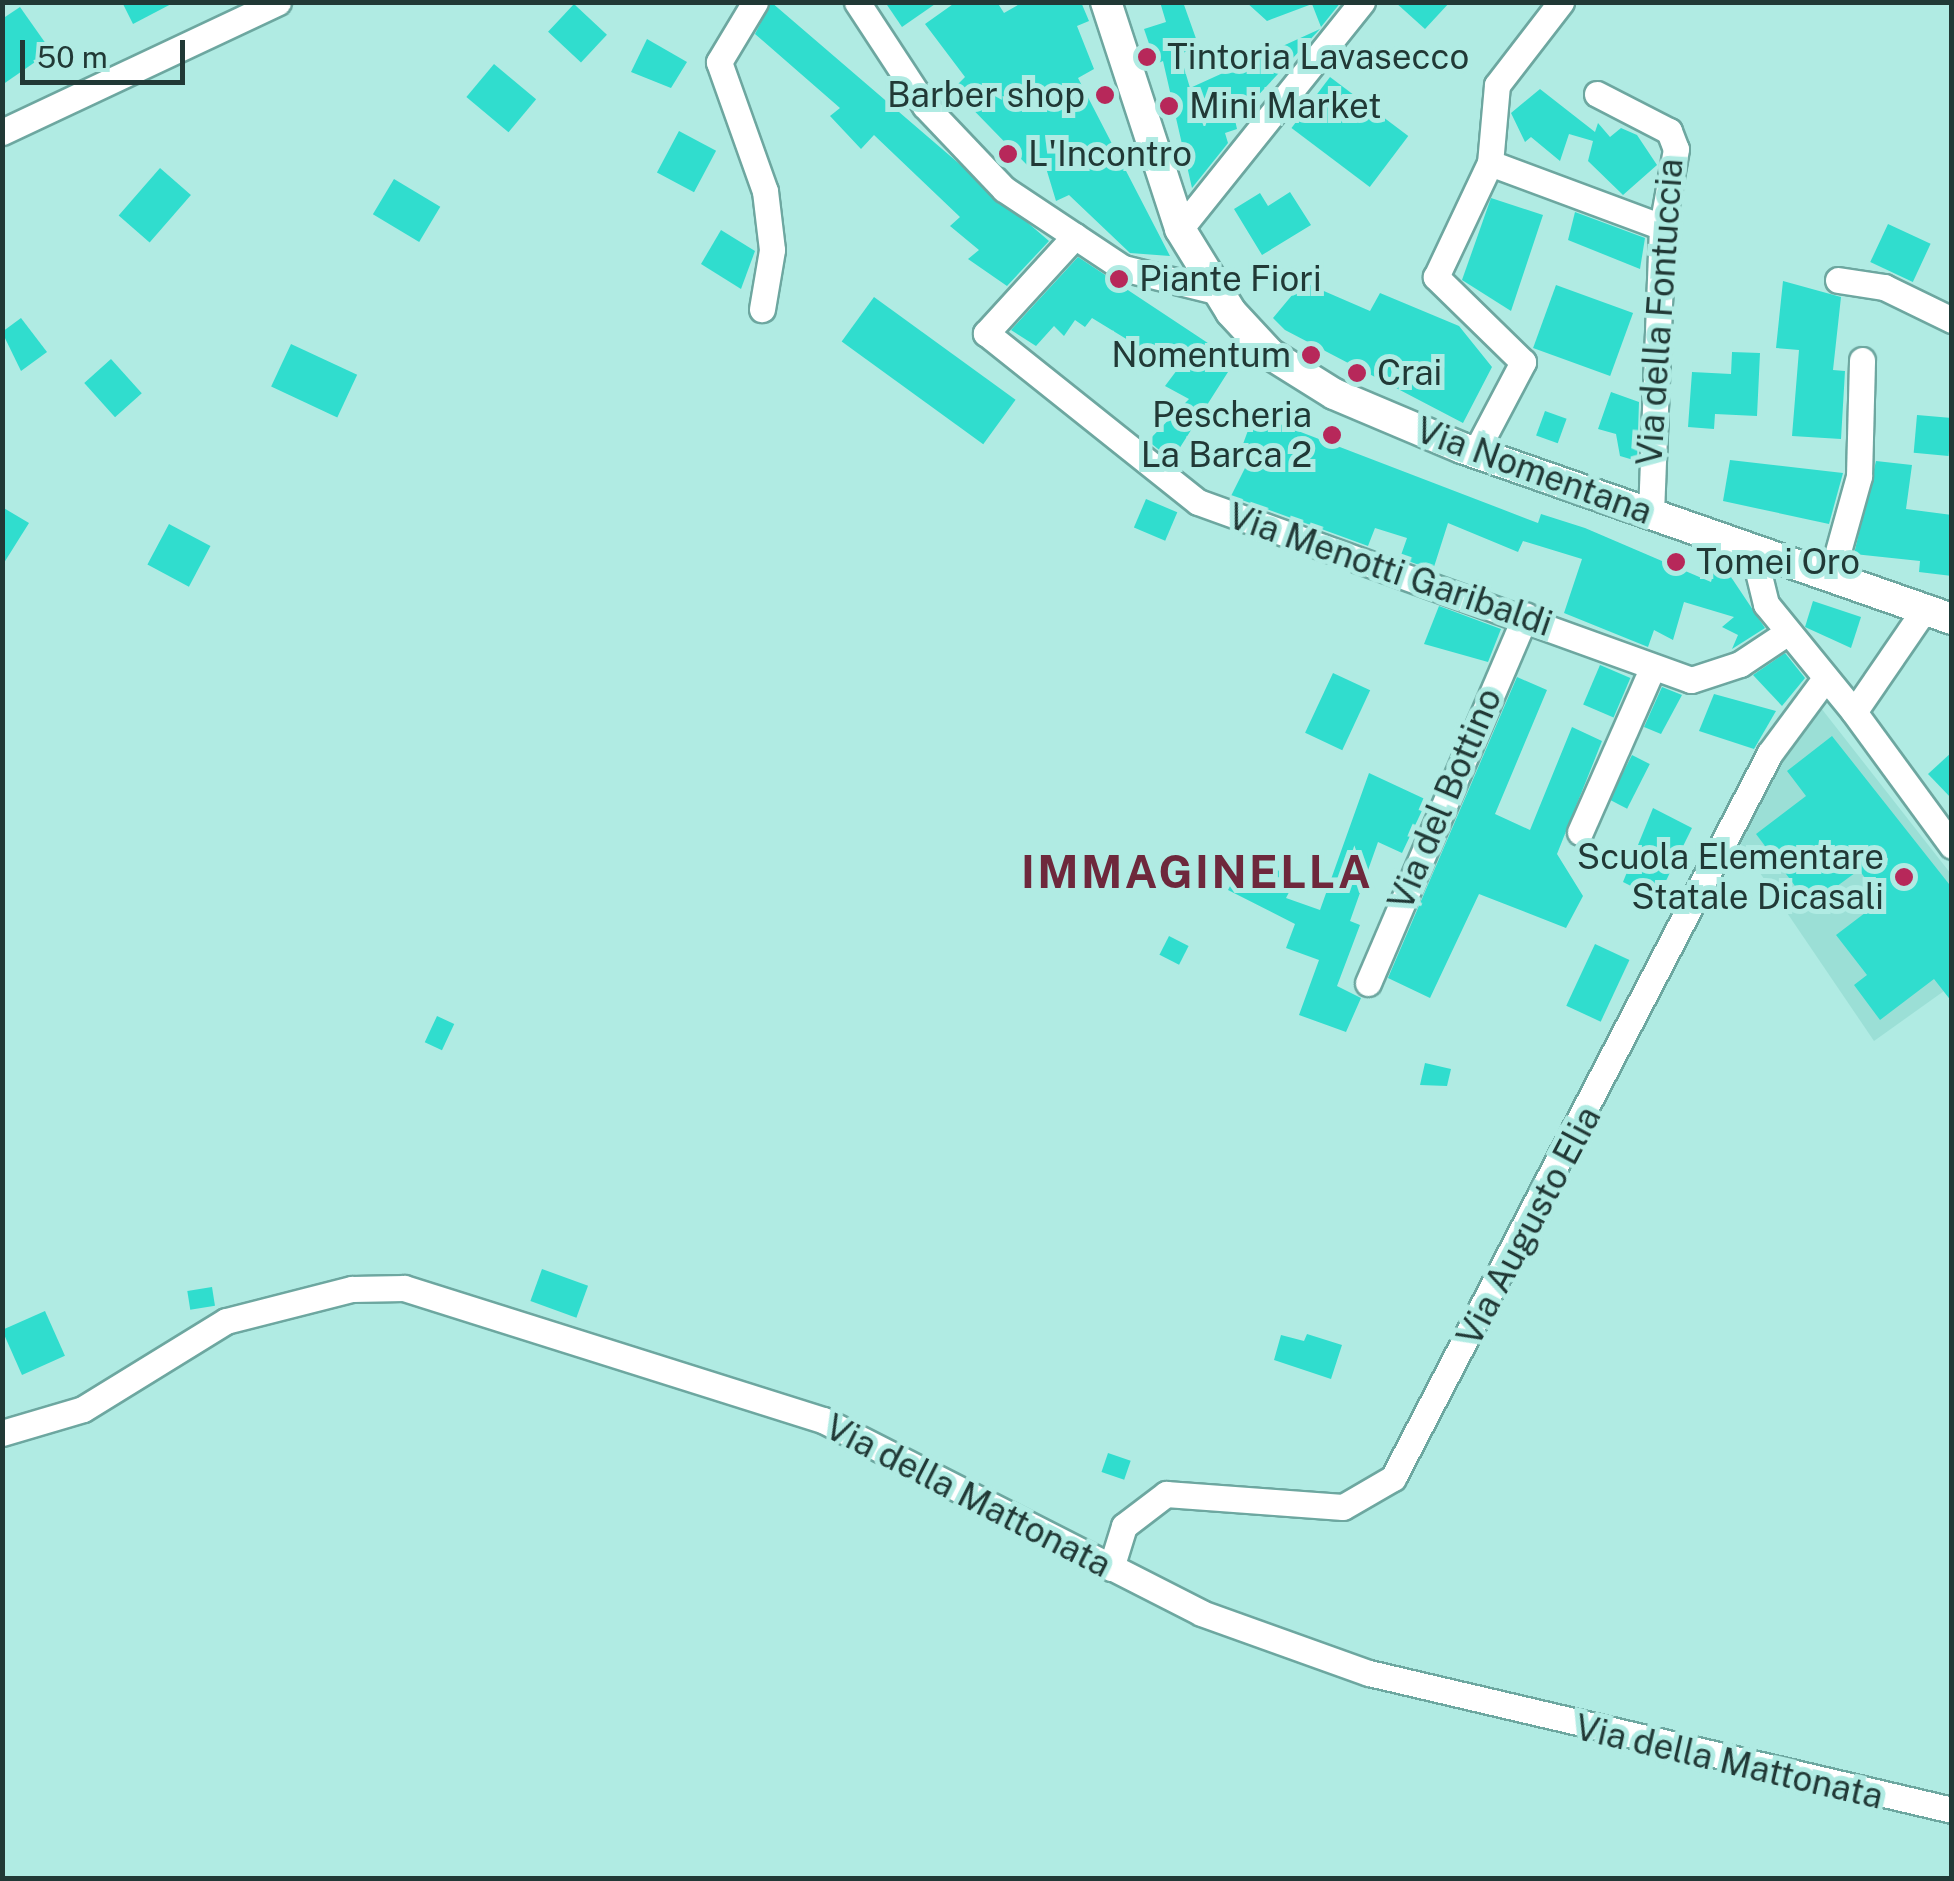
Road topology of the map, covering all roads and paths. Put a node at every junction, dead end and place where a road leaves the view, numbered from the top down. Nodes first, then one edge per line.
1 (278, 2) edge
2 (755, 2) edge
3 (857, 2) edge
4 (1106, 2) edge
5 (1362, 2) edge
6 (1560, 2) edge
7 (1598, 94) dead end
8 (2, 132) edge
9 (1490, 163) junction
10 (1662, 227) junction
11 (1180, 228) junction
12 (1075, 236) junction
13 (1838, 280) dead end
14 (1220, 292) junction
15 (762, 308) dead end
16 (1952, 320) edge
17 (1862, 360) dead end
18 (1475, 453) junction
19 (1651, 514) junction
20 (1752, 547) junction
21 (1832, 573) junction
22 (1939, 613) edge
23 (1526, 616) junction
24 (1785, 634) junction
25 (1652, 668) junction
26 (1824, 680) junction
27 (1854, 706) junction
28 (1580, 832) dead end
29 (1952, 846) edge
30 (1368, 984) dead end
31 (2, 1433) edge
32 (1111, 1568) junction
33 (1952, 1810) edge

1 - 8 street
2 - 15 street
3 - 12 street
4 - 11 main road, Via Nomentana
5 - 11 street
6 - 9 street
7 - 10 street, Via della Fontuccia
9 - 10 street
9 - 18 street
10 - 19 street, Via della Fontuccia
11 - 14 main road, Via Nomentana
12 - 14 street
12 - 23 street, Via Menotti Garibaldi
13 - 16 street
14 - 18 main road, Via Nomentana
17 - 21 street
18 - 19 main road, Via Nomentana
19 - 20 main road, Via Nomentana
20 - 21 main road, Via Nomentana
20 - 24 street
21 - 22 main road, Via Nomentana
22 - 27 street
23 - 25 street, Via Menotti Garibaldi
23 - 30 street, Via del Bottino
24 - 25 street, Via Menotti Garibaldi
24 - 26 street
25 - 28 street
26 - 27 street
26 - 32 street, Via Augusto Elia
27 - 29 street
31 - 32 street, Via della Mattonata
32 - 33 street, Via della Mattonata

